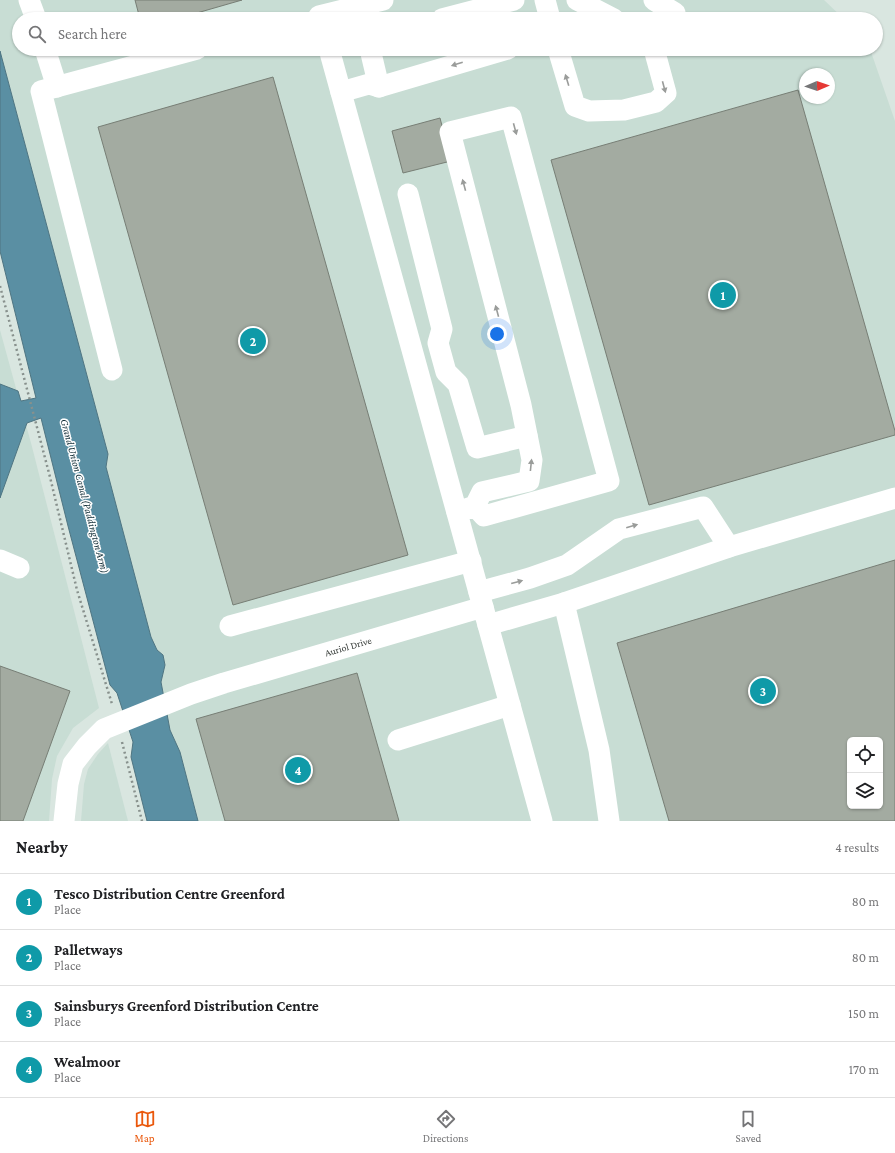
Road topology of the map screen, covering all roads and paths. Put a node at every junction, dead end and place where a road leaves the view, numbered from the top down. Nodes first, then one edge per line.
1 (29, 0) edge
2 (383, 0) edge
3 (514, 0) edge
4 (545, 0) edge
5 (577, 0) edge
6 (654, 0) edge
7 (344, 5) edge
8 (33, 12) edge
9 (329, 12) edge
10 (469, 12) edge
11 (548, 12) edge
12 (600, 12) edge
13 (673, 12) edge
14 (47, 56) edge
15 (171, 56) edge
16 (331, 56) edge
17 (372, 56) edge
18 (484, 56) edge
19 (560, 56) edge
20 (656, 56) edge
21 (58, 87) junction
22 (379, 87) junction
23 (341, 92) junction
24 (408, 194) dead end
25 (0, 286) edge
26 (112, 370) dead end
27 (527, 436) junction
28 (895, 498) edge
29 (466, 509) junction
30 (729, 547) junction
31 (471, 561) junction
32 (564, 603) junction
33 (484, 608) junction
34 (230, 626) dead end
35 (510, 705) junction
36 (114, 710) dead end
37 (112, 734) junction
38 (398, 740) dead end
39 (64, 821) edge
40 (142, 821) edge
41 (542, 821) edge
42 (609, 821) edge

1 - 8 lane
2 - 7 lane
3 - 10 lane
4 - 11 lane
5 - 12 lane
6 - 13 lane
7 - 9 lane
14 - 21 lane
15 - 21 lane
16 - 23 lane
17 - 22 lane
18 -> 22 lane
20 -> 19 lane
21 - 26 lane
22 - 23 lane
23 - 29 lane
24 - 27 lane
25 - 36 path
29 -> 27 lane
27 -> 29 lane
28 - 30 lane
29 - 31 lane
30 - 32 lane
33 -> 30 lane
31 - 33 lane
31 - 34 lane
32 - 33 lane
32 - 42 lane
33 - 35 lane
33 - 37 lane, Auriol Drive
35 - 38 lane
35 - 41 lane
37 - 39 lane, Auriol Drive
37 - 40 path

